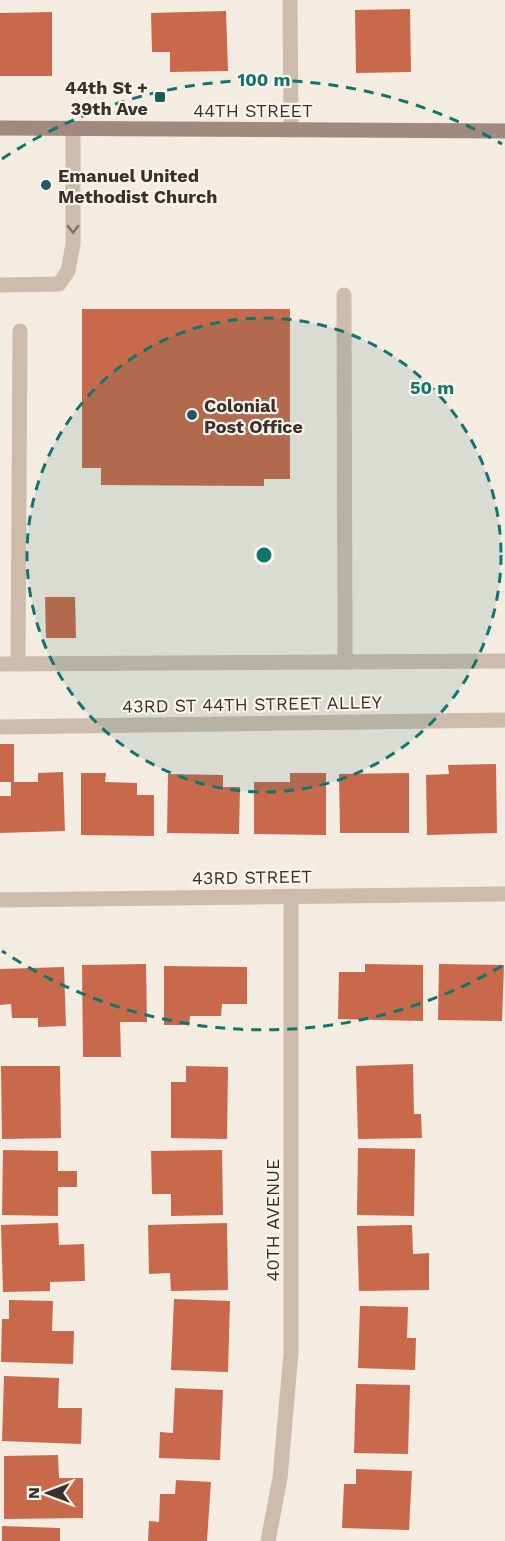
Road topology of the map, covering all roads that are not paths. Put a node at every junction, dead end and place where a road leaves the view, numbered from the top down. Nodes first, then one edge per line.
1 (290, 0) edge
2 (0, 128) edge
3 (73, 129) junction
4 (291, 130) junction
5 (505, 131) edge
6 (0, 285) edge
7 (344, 295) dead end
8 (20, 331) dead end
9 (505, 661) edge
10 (345, 662) junction
11 (0, 664) edge
12 (18, 664) junction
13 (505, 720) edge
14 (0, 727) edge
15 (505, 894) edge
16 (291, 896) junction
17 (0, 900) edge
18 (268, 1541) edge

1 - 4 street
2 - 3 street, 44TH STREET
3 - 4 street, 44TH STREET
3 -> 6 street
4 - 5 street, 44TH STREET
7 - 10 street
8 - 12 street
9 - 10 street
10 - 12 street
11 - 12 street
13 - 14 street, 43RD ST 44TH STREET ALLEY
15 - 16 street, 43RD STREET
16 - 17 street, 43RD STREET
16 - 18 street, 40TH AVENUE

